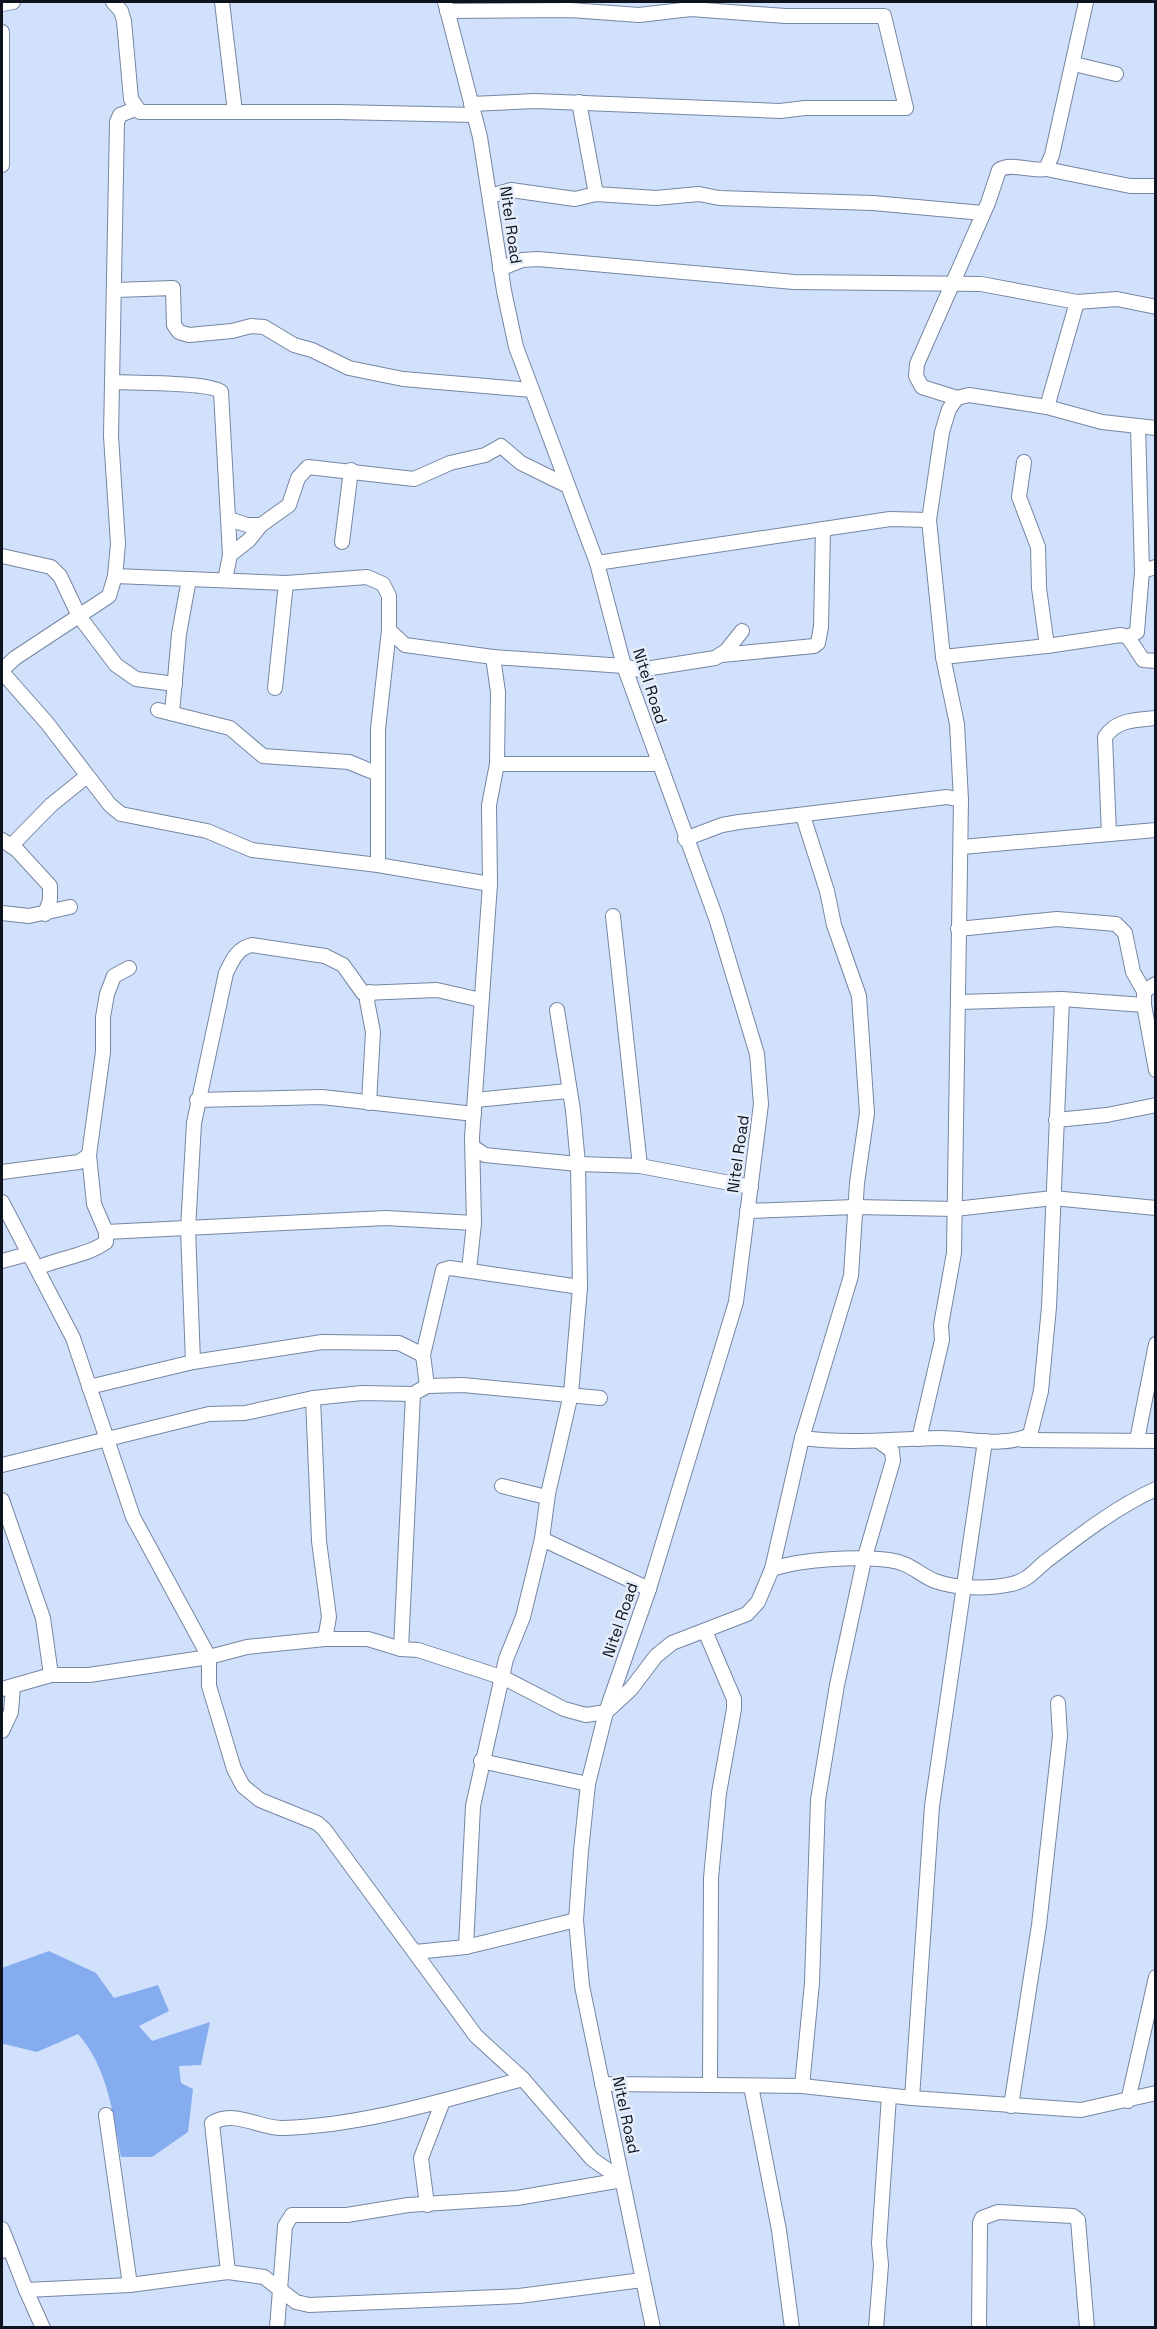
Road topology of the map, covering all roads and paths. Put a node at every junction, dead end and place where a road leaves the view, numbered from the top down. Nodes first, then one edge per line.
1 (13, 2) edge
2 (113, 2) edge
3 (222, 2) edge
4 (1086, 2) edge
5 (2, 3) edge
6 (446, 6) edge
7 (2, 32) edge
8 (1074, 64) junction
9 (1116, 74) dead end
10 (579, 102) junction
11 (135, 109) junction
12 (473, 110) junction
13 (235, 112) junction
14 (2, 165) edge
15 (1046, 169) junction
16 (1155, 186) edge
17 (596, 194) junction
18 (490, 196) junction
19 (983, 213) junction
20 (500, 269) junction
21 (951, 285) junction
22 (115, 290) junction
23 (1077, 302) junction
24 (1155, 307) edge
25 (113, 382) junction
26 (532, 390) junction
27 (957, 398) junction
28 (1047, 407) junction
29 (1138, 426) junction
30 (1155, 428) edge
31 (1024, 462) dead end
32 (351, 470) junction
33 (568, 486) junction
34 (229, 519) junction
35 (929, 520) junction
36 (261, 525) junction
37 (823, 529) junction
38 (342, 542) dead end
39 (230, 555) junction
40 (2, 556) edge
41 (597, 563) junction
42 (1155, 567) edge
43 (1142, 571) junction
44 (115, 576) junction
45 (189, 579) junction
46 (225, 580) junction
47 (286, 582) junction
48 (79, 616) junction
49 (389, 630) junction
50 (742, 631) dead end
51 (1128, 637) junction
52 (1047, 646) junction
53 (722, 655) junction
54 (493, 657) junction
55 (944, 657) junction
56 (1155, 661) edge
57 (624, 666) junction
58 (2, 671) edge
59 (175, 684) junction
60 (275, 688) dead end
61 (1155, 718) edge
62 (497, 764) junction
63 (659, 764) junction
64 (378, 774) junction
65 (87, 776) junction
66 (961, 793) junction
67 (803, 816) junction
68 (1155, 830) edge
69 (1108, 834) junction
70 (685, 839) junction
71 (6, 843) edge
72 (962, 847) junction
73 (378, 865) junction
74 (490, 884) junction
75 (70, 907) dead end
76 (2, 914) edge
77 (45, 914) junction
78 (613, 916) dead end
79 (958, 929) junction
80 (129, 968) dead end
81 (370, 992) junction
82 (1148, 993) edge
83 (1062, 999) junction
84 (481, 1000) junction
85 (959, 1002) junction
86 (557, 1010) dead end
87 (1155, 1070) edge
88 (568, 1091) junction
89 (197, 1100) junction
90 (369, 1103) junction
91 (1155, 1105) edge
92 (474, 1107) junction
93 (1056, 1120) junction
94 (473, 1147) junction
95 (89, 1155) junction
96 (578, 1164) junction
97 (640, 1166) junction
98 (2, 1172) edge
99 (751, 1186) junction
100 (1053, 1198) junction
101 (2, 1202) edge
102 (855, 1206) junction
103 (1155, 1208) edge
104 (955, 1209) junction
105 (747, 1211) junction
106 (474, 1223) junction
107 (188, 1228) junction
108 (106, 1232) junction
109 (28, 1254) junction
110 (2, 1261) edge
111 (37, 1268) junction
112 (469, 1270) junction
113 (580, 1287) junction
114 (1155, 1344) edge
115 (423, 1355) junction
116 (193, 1362) junction
117 (427, 1386) junction
118 (88, 1387) junction
119 (413, 1394) junction
120 (571, 1394) junction
121 (313, 1398) junction
122 (600, 1398) dead end
123 (802, 1437) junction
124 (919, 1438) junction
125 (106, 1440) junction
126 (1137, 1440) junction
127 (985, 1441) junction
128 (1017, 1441) junction
129 (1155, 1441) edge
130 (880, 1442) junction
131 (2, 1465) edge
132 (502, 1486) dead end
133 (1155, 1489) edge
134 (548, 1494) junction
135 (2, 1500) edge
136 (542, 1539) junction
137 (864, 1560) junction
138 (772, 1569) junction
139 (963, 1586) junction
140 (649, 1589) junction
141 (705, 1630) junction
142 (325, 1639) junction
143 (401, 1649) junction
144 (209, 1657) junction
145 (51, 1675) junction
146 (504, 1678) junction
147 (7, 1688) edge
148 (1058, 1703) dead end
149 (606, 1712) junction
150 (2, 1731) edge
151 (482, 1761) junction
152 (588, 1784) junction
153 (576, 1920) junction
154 (466, 1947) junction
155 (415, 1952) junction
156 (1155, 1977) edge
157 (523, 2079) junction
158 (602, 2084) junction
159 (710, 2084) junction
160 (751, 2086) junction
161 (802, 2086) junction
162 (1155, 2093) edge
163 (890, 2096) junction
164 (912, 2098) junction
165 (443, 2101) junction
166 (1128, 2101) junction
167 (1011, 2106) junction
168 (106, 2115) dead end
169 (622, 2180) junction
170 (427, 2205) junction
171 (2, 2229) edge
172 (6, 2250) edge
173 (228, 2272) junction
174 (642, 2280) junction
175 (130, 2286) junction
176 (278, 2287) junction
177 (26, 2290) junction
178 (43, 2328) edge
179 (277, 2328) edge
180 (654, 2328) edge
181 (792, 2328) edge
182 (876, 2328) edge
183 (980, 2328) edge
184 (1088, 2328) edge

1 - 5 street
2 - 11 street
3 - 13 street
4 - 8 street
6 - 10 street
6 - 12 street, Nitel Road
7 - 14 street
8 - 9 street
8 - 15 street
10 - 12 street
10 - 17 street
11 - 13 street
11 - 22 street
12 - 13 street
12 - 18 street, Nitel Road
15 - 16 street
15 - 19 street
17 - 18 street
17 - 19 street
18 - 20 street, Nitel Road
19 - 21 street
20 - 21 street
20 - 26 street, Nitel Road
21 - 23 street
21 - 27 street
22 - 25 street
22 - 26 street
23 - 24 street
23 - 28 street
25 - 34 street
25 - 44 street
26 - 33 street, Nitel Road
27 - 28 street
27 - 35 street
28 - 29 street
29 - 30 street
29 - 43 street
31 - 52 street
32 - 33 street
32 - 36 street
32 - 38 street
33 - 41 street, Nitel Road
34 - 36 street
34 - 39 street
35 - 37 street
35 - 55 street
36 - 39 street
37 - 41 street
37 - 53 street
39 - 46 street
40 - 48 street
41 - 57 street, Nitel Road
42 - 43 street
43 - 51 street
44 - 45 street
44 - 48 street
45 - 46 street
45 - 59 street
46 - 47 street
47 - 49 street
47 - 60 street
48 - 58 street
48 - 59 street
49 - 54 street
49 - 64 street
50 - 53 street
51 - 52 street
51 - 56 street
52 - 55 street
53 - 57 street
54 - 57 street
54 - 62 street
55 - 66 street
57 - 63 street, Nitel Road
58 - 65 street
59 - 64 street
61 - 69 street
62 - 63 street
62 - 74 street
63 - 70 street, Nitel Road
64 - 73 street
65 - 71 street
65 - 73 street
66 - 67 street
66 - 72 street
67 - 70 street
67 - 102 street
68 - 69 street
69 - 72 street
70 - 99 street, Nitel Road
71 - 77 street
72 - 79 street
73 - 74 street
74 - 84 street
75 - 77 street
76 - 77 street
78 - 97 street
79 - 82 street
79 - 85 street
80 - 95 street
81 - 84 street
81 - 89 street
81 - 90 street
82 - 83 street
82 - 87 street
83 - 85 street
83 - 93 street
84 - 92 street
85 - 104 street
86 - 88 street
88 - 92 street
88 - 96 street
89 - 90 street
89 - 107 street
90 - 92 street
91 - 93 street
92 - 94 street
93 - 100 street
94 - 96 street
94 - 106 street
95 - 98 street
95 - 108 street
96 - 97 street
96 - 113 street
97 - 99 street
99 - 105 street, Nitel Road
100 - 103 street
100 - 104 street
100 - 128 street
101 - 109 street
102 - 104 street
102 - 105 street
102 - 123 street
104 - 124 street
105 - 140 street, Nitel Road
106 - 107 street
106 - 112 street
107 - 108 street
107 - 116 street
108 - 111 street
109 - 110 street
109 - 111 street
111 - 118 street
112 - 113 street
112 - 115 street
113 - 120 street
114 - 126 street
115 - 116 street
115 - 117 street
116 - 118 street
117 - 119 street
117 - 120 street
118 - 125 street
119 - 121 street
119 - 143 street
120 - 122 street
120 - 134 street
121 - 125 street
121 - 142 street
123 - 130 street
123 - 138 street
124 - 127 street
124 - 130 street
125 - 131 street
125 - 144 street
126 - 128 street
126 - 129 street
127 - 128 street
127 - 139 street
130 - 137 street
132 - 134 street
133 - 139 street
134 - 136 street
135 - 145 street
136 - 140 street
136 - 146 street
137 - 138 street
137 - 139 street
137 - 161 street
138 - 141 street
139 - 164 street
140 - 149 street, Nitel Road
141 - 149 street
141 - 159 street
142 - 143 street
142 - 144 street
143 - 146 street
144 - 145 street
144 - 155 street
145 - 147 street
146 - 149 street
146 - 151 street
147 - 150 street
148 - 167 street
149 - 152 street, Nitel Road
151 - 152 street
151 - 154 street
152 - 153 street, Nitel Road
153 - 154 street
153 - 158 street, Nitel Road
154 - 155 street
155 - 157 street
156 - 166 street
157 - 165 street
157 - 169 street
158 - 159 street
158 - 169 street, Nitel Road
159 - 160 street
160 - 161 street
160 - 181 street
161 - 163 street
162 - 166 street
163 - 164 street
163 - 182 street
164 - 167 street
165 - 170 street
165 - 173 street
166 - 167 street
168 - 175 street
169 - 170 street
169 - 174 street, Nitel Road
170 - 176 street
171 - 172 street
172 - 177 street
173 - 175 street
173 - 176 street
174 - 176 street
174 - 180 street, Nitel Road
175 - 177 street
176 - 179 street
177 - 178 street
183 - 184 street

